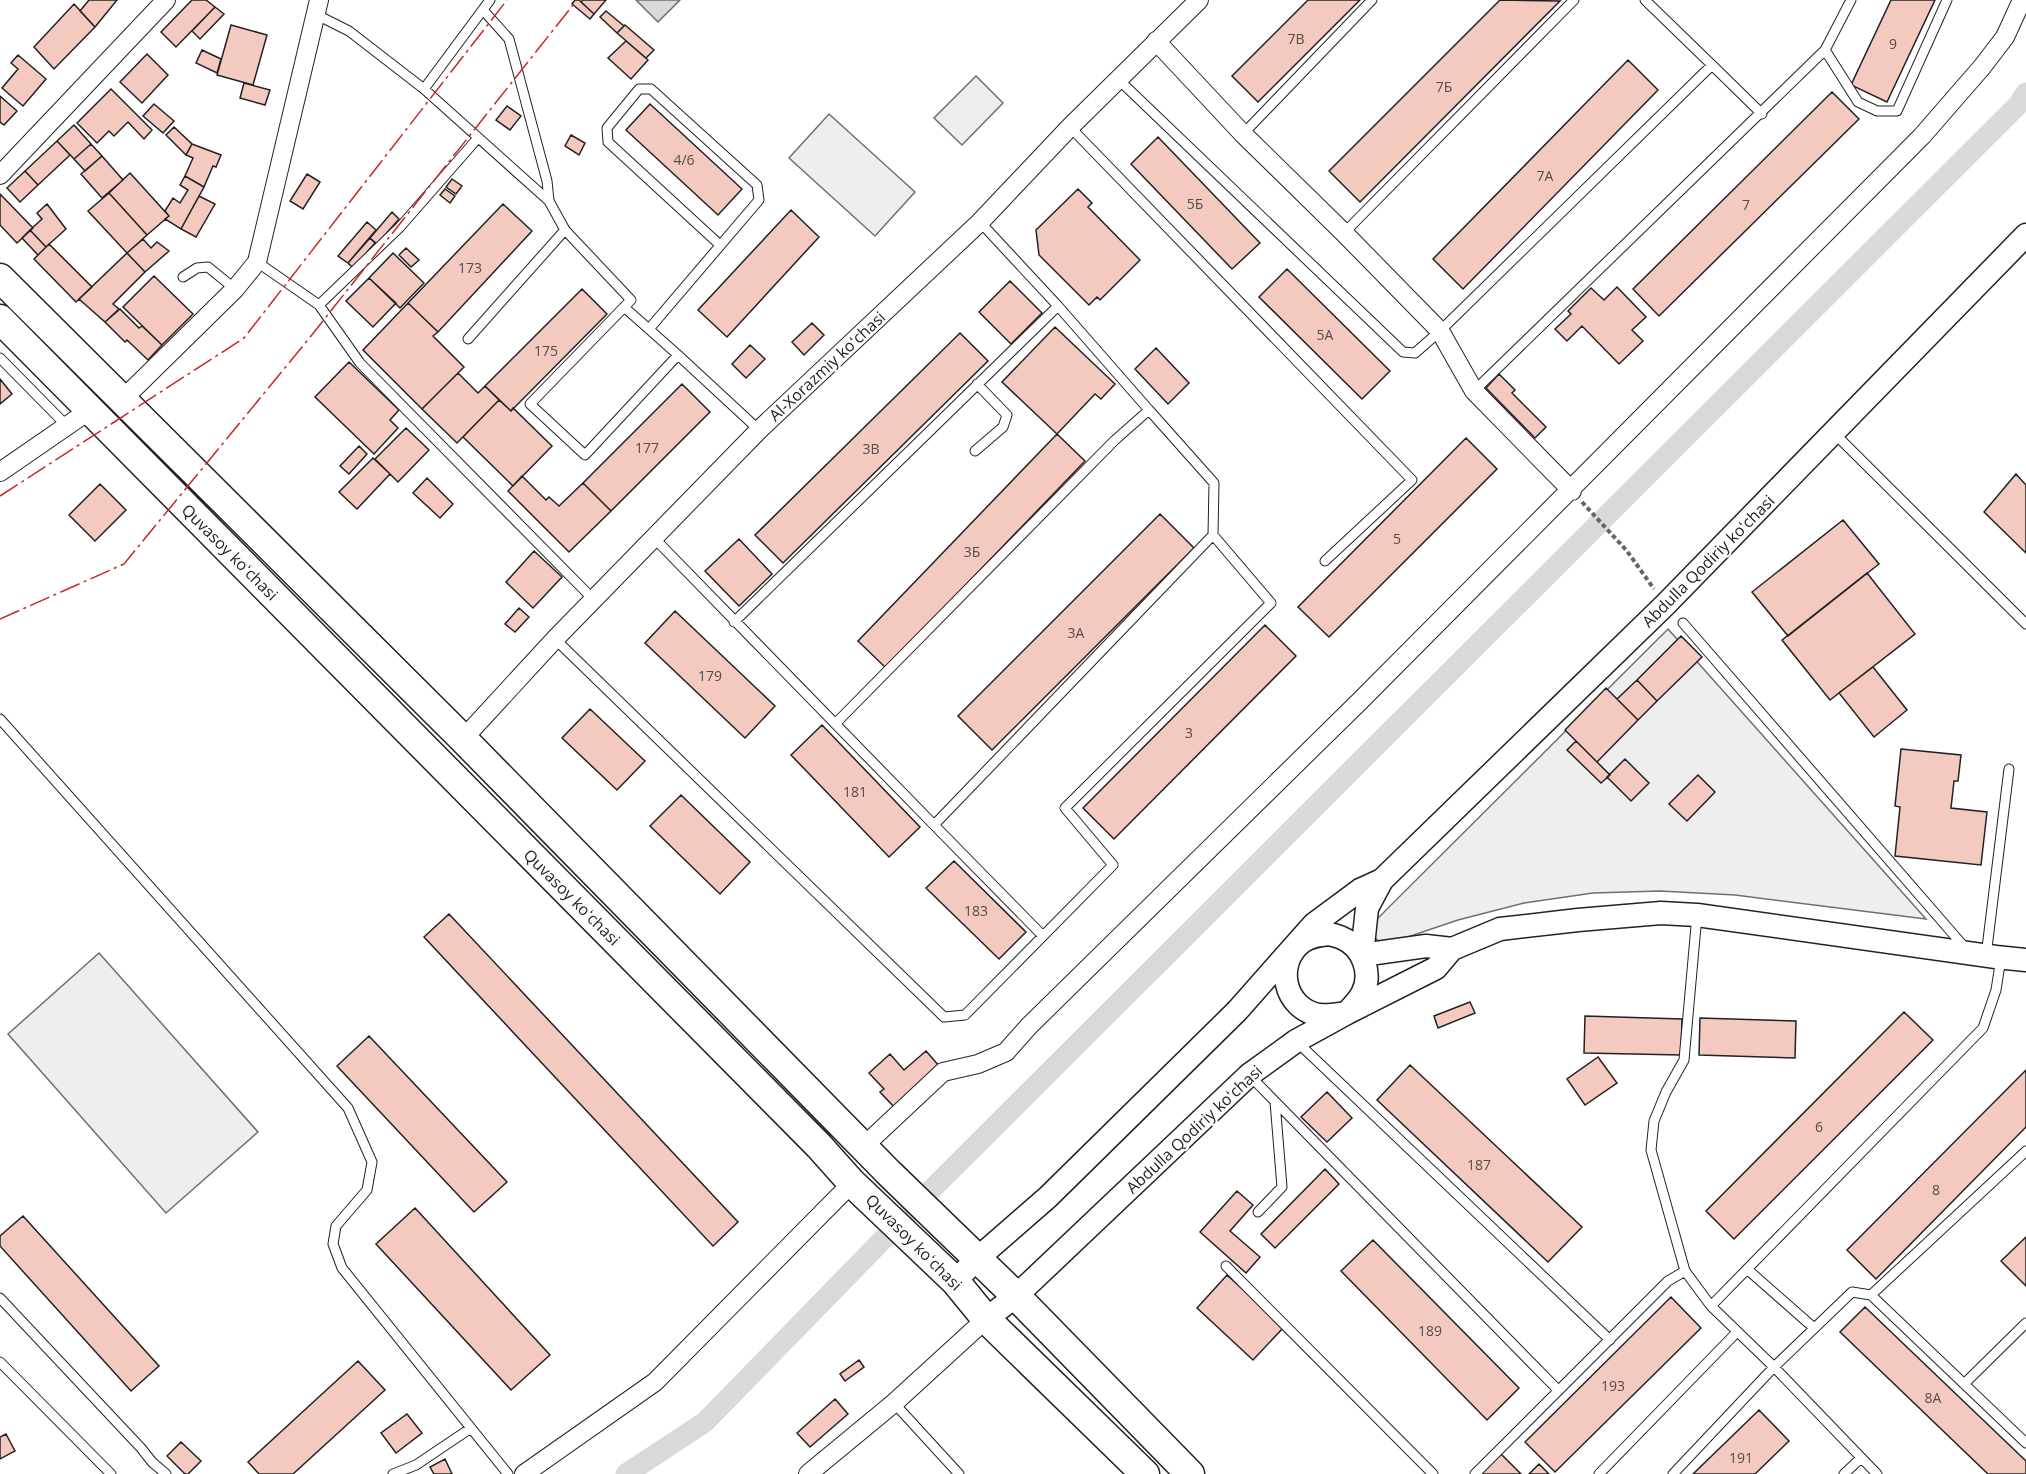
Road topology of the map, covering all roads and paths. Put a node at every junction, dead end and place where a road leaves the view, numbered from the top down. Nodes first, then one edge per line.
1 (166, 0) edge
2 (490, 0) edge
3 (1199, 0) edge
4 (1372, 0) edge
5 (1574, 0) edge
6 (1644, 0) edge
7 (1851, 0) edge
8 (1947, 0) edge
9 (2022, 0) edge
10 (318, 7) edge
11 (483, 10) junction
12 (1156, 42) junction
13 (1825, 50) junction
14 (1712, 64) junction
15 (1119, 80) junction
16 (424, 89) junction
17 (1762, 114) junction
18 (1070, 127) junction
19 (1243, 134) junction
20 (477, 139) junction
21 (0, 175) edge
22 (549, 201) junction
23 (980, 222) junction
24 (565, 230) junction
25 (1344, 233) junction
26 (2026, 235) edge
27 (720, 245) junction
28 (257, 262) junction
29 (183, 277) dead end
30 (0, 278) edge
31 (235, 289) junction
32 (319, 305) junction
33 (1058, 306) junction
34 (624, 307) junction
35 (0, 319) edge
36 (649, 329) junction
37 (1440, 331) junction
38 (468, 339) dead end
39 (678, 355) junction
40 (0, 358) edge
41 (977, 384) junction
42 (1474, 391) junction
43 (123, 399) junction
44 (1149, 410) junction
45 (78, 418) junction
46 (759, 430) junction
47 (1834, 433) junction
48 (975, 451) dead end
49 (0, 472) edge
50 (1572, 491) junction
51 (1213, 536) junction
52 (654, 538) junction
53 (1627, 551) dead end
54 (1325, 561) dead end
55 (594, 600) junction
56 (734, 622) junction
57 (1683, 623) dead end
58 (2026, 624) edge
59 (555, 639) junction
60 (0, 719) edge
61 (836, 723) junction
62 (463, 740) junction
63 (2009, 769) dead end
64 (934, 825) junction
65 (1382, 880) junction
66 (1697, 915) junction
67 (1043, 936) junction
68 (1452, 949) junction
69 (1293, 951) junction
70 (1362, 955) junction
71 (1986, 956) junction
72 (2026, 960) edge
73 (1347, 1013) junction
74 (1296, 1041) junction
75 (1248, 1075) junction
76 (1275, 1102) junction
77 (2026, 1151) edge
78 (875, 1157) junction
79 (860, 1189) junction
80 (1258, 1212) dead end
81 (978, 1258) junction
82 (1226, 1266) dead end
83 (1747, 1269) junction
84 (1685, 1271) junction
85 (955, 1281) junction
86 (1871, 1295) junction
87 (1016, 1296) junction
88 (0, 1298) edge
89 (1711, 1306) junction
90 (986, 1319) junction
91 (2026, 1323) edge
92 (1814, 1328) junction
93 (1737, 1332) junction
94 (1610, 1340) junction
95 (0, 1362) edge
96 (1774, 1367) junction
97 (1964, 1384) junction
98 (1558, 1390) junction
99 (894, 1403) junction
100 (471, 1428) junction
101 (2026, 1443) edge
102 (1861, 1458) junction
103 (1139, 1472) edge
104 (111, 1474) edge
105 (166, 1474) edge
106 (393, 1474) edge
107 (507, 1474) edge
108 (524, 1474) edge
109 (808, 1474) edge
110 (959, 1474) edge
111 (1190, 1474) edge
112 (1433, 1474) edge
113 (1474, 1474) edge
114 (1599, 1474) edge
115 (1673, 1474) edge
116 (1844, 1474) edge
117 (1877, 1474) edge

1 - 21 street
2 - 11 lane
3 - 12 street, Al-Xorazmiy koʻchasi
4 - 19 lane
5 - 25 lane
6 - 14 lane
7 - 13 lane
8 - 13 lane
9 - 50 street
10 - 16 lane
10 - 28 street
11 - 16 lane
11 - 22 lane
12 - 15 street, Al-Xorazmiy koʻchasi
12 - 19 street
13 - 17 lane
14 - 17 lane
14 - 37 lane
15 - 18 street, Al-Xorazmiy koʻchasi
15 - 37 lane
16 - 20 lane
17 - 42 lane
18 - 23 street, Al-Xorazmiy koʻchasi
18 - 54 lane
19 - 25 street
20 - 22 lane
20 - 32 lane
22 - 24 lane
23 - 33 lane
23 - 46 street, Al-Xorazmiy koʻchasi
24 - 34 lane
24 - 38 lane
25 - 37 street
26 - 47 street, Abdulla Qodiriy koʻchasi
27 - 27 lane
27 - 36 lane
28 - 31 street
28 - 32 lane
29 - 31 lane
30 - 43 main road, Quvasoy koʻchasi
31 - 43 street
32 - 55 lane
33 - 41 lane
33 - 44 lane
34 - 36 lane
34 - 39 lane
35 - 45 main road, Quvasoy koʻchasi
36 - 39 lane
37 - 42 street
39 - 46 lane
40 - 45 lane
41 - 48 lane
41 - 56 lane
42 - 50 street
43 - 62 main road, Quvasoy koʻchasi
44 - 51 lane
44 - 61 lane
45 - 49 street
45 - 79 main road, Quvasoy koʻchasi
46 - 52 street, Al-Xorazmiy koʻchasi
47 - 58 lane
47 - 65 street, Abdulla Qodiriy koʻchasi
50 - 53 path
50 - 78 street
51 - 64 lane
51 - 67 lane
52 - 55 street, Al-Xorazmiy koʻchasi
52 - 56 lane
55 - 59 street, Al-Xorazmiy koʻchasi
56 - 61 lane
57 - 71 lane
59 - 62 street, Al-Xorazmiy koʻchasi
59 - 67 lane
60 - 100 lane
61 - 64 lane
62 - 78 main road, Quvasoy koʻchasi
63 - 71 lane
64 - 67 lane
65 - 69 street, Abdulla Qodiriy koʻchasi
65 - 70 street, Abdulla Qodiriy koʻchasi
66 - 68 street, Abdulla Qodiriy koʻchasi
66 - 71 street, Abdulla Qodiriy koʻchasi
66 - 84 lane
68 - 70 street, Abdulla Qodiriy koʻchasi
68 - 73 street, Abdulla Qodiriy koʻchasi
69 - 70 street
69 - 73 street
69 - 81 street, Abdulla Qodiriy koʻchasi
70 - 73 street
71 - 72 street, Abdulla Qodiriy koʻchasi
71 - 83 lane
73 - 74 street, Abdulla Qodiriy koʻchasi
74 - 75 street, Abdulla Qodiriy koʻchasi
74 - 94 lane
75 - 76 lane
75 - 87 street, Abdulla Qodiriy koʻchasi
76 - 80 lane
76 - 98 lane
77 - 86 lane
78 - 81 main road, Quvasoy koʻchasi
79 - 85 main road, Quvasoy koʻchasi
79 - 108 street
81 - 85 street, Abdulla Qodiriy koʻchasi
81 - 87 main road, Quvasoy koʻchasi
82 - 112 lane
83 - 89 lane
83 - 92 lane
84 - 89 lane
84 - 94 lane
85 - 90 main road, Quvasoy koʻchasi
86 - 92 lane
86 - 97 lane
87 - 90 street, Abdulla Qodiriy koʻchasi
87 - 111 main road, Quvasoy koʻchasi
88 - 105 lane
89 - 93 lane
90 - 99 street
90 - 103 main road, Quvasoy koʻchasi
91 - 97 lane
92 - 96 lane
93 - 96 lane
93 - 114 lane
94 - 98 lane
95 - 104 lane
96 - 102 lane
96 - 115 lane
97 - 101 lane
98 - 113 lane
99 - 109 street
99 - 110 lane
100 - 106 lane
100 - 107 lane
102 - 116 lane
102 - 117 lane

